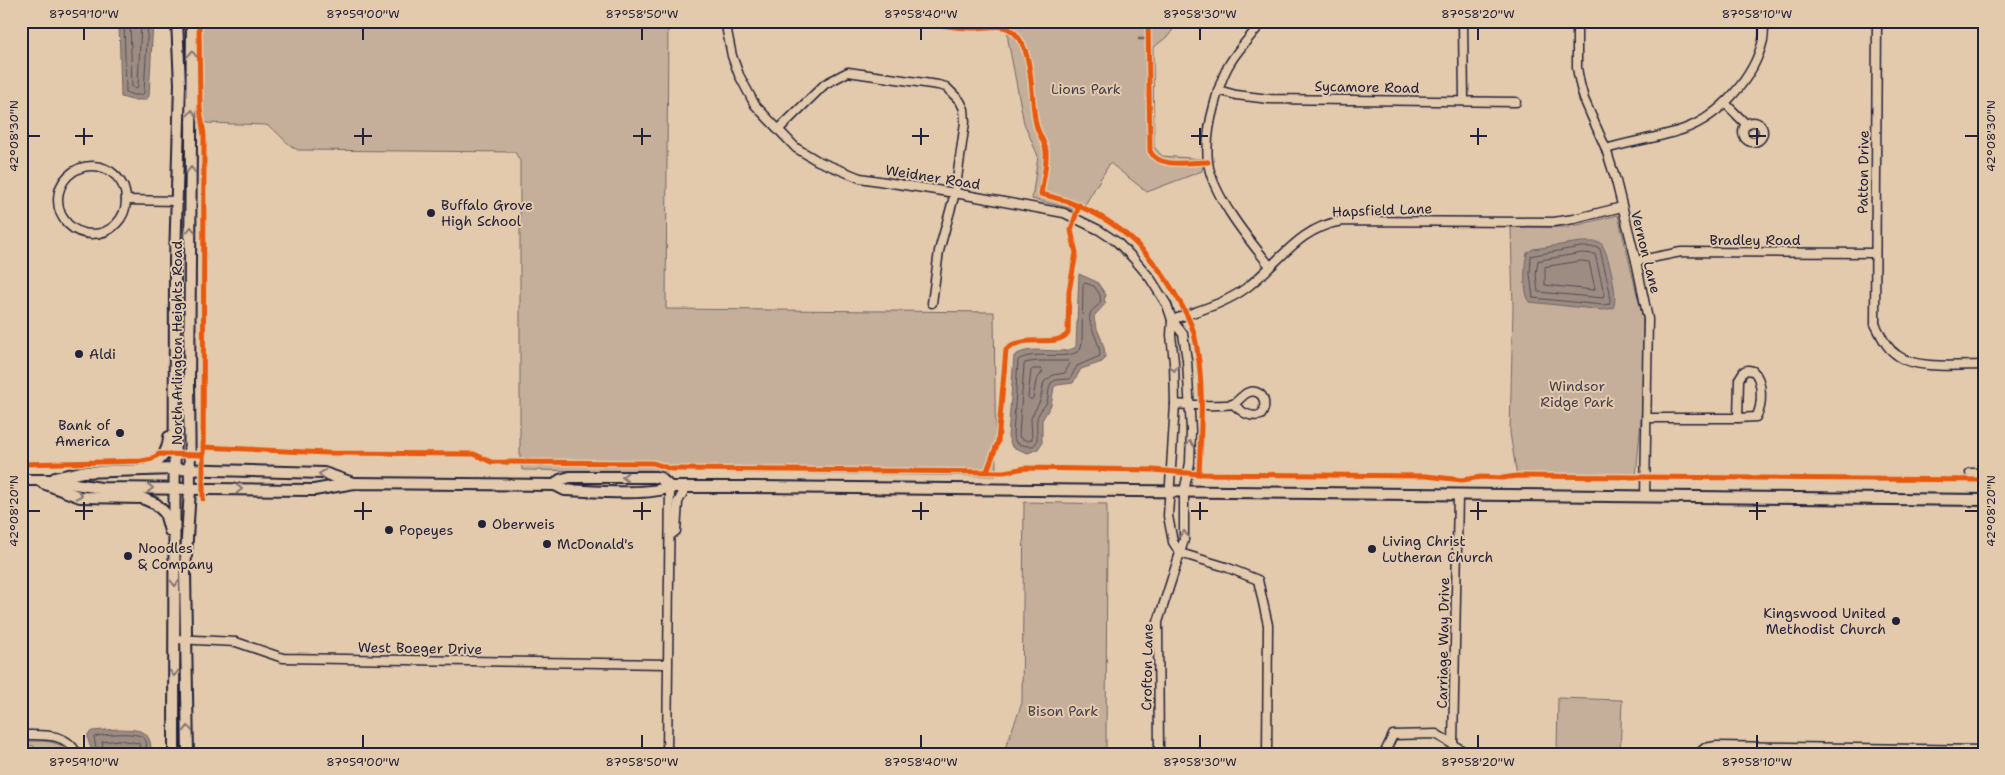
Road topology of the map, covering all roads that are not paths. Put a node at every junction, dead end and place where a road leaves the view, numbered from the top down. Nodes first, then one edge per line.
1 (177, 21) edge
2 (192, 21) edge
3 (725, 21) edge
4 (1263, 21) edge
5 (1463, 21) edge
6 (1577, 21) edge
7 (1764, 21) edge
8 (1878, 21) edge
9 (1218, 90) junction
10 (1464, 101) junction
11 (1516, 102) dead end
12 (1724, 103) junction
13 (1747, 126) dead end
14 (778, 130) junction
15 (1606, 149) junction
16 (956, 193) junction
17 (126, 200) junction
18 (177, 201) junction
19 (1622, 207) junction
20 (1875, 253) junction
21 (1636, 261) junction
22 (1270, 266) junction
23 (932, 303) dead end
24 (1172, 320) junction
25 (1984, 365) edge
26 (175, 392) junction
27 (1175, 404) junction
28 (1232, 404) dead end
29 (1190, 405) junction
30 (1648, 418) junction
31 (1738, 418) junction
32 (175, 469) junction
33 (190, 469) junction
34 (145, 470) junction
35 (1970, 473) dead end
36 (1984, 473) edge
37 (21, 480) edge
38 (33, 480) junction
39 (49, 480) junction
40 (354, 484) junction
41 (670, 487) junction
42 (686, 487) junction
43 (174, 488) junction
44 (190, 489) junction
45 (1169, 492) junction
46 (1184, 492) junction
47 (1458, 496) junction
48 (1645, 496) junction
49 (1984, 500) edge
50 (671, 535) junction
51 (174, 551) junction
52 (1180, 553) junction
53 (175, 639) junction
54 (188, 639) junction
55 (667, 664) junction
56 (21, 735) edge
57 (1454, 744) junction
58 (1984, 750) edge
59 (1820, 751) edge
60 (1956, 752) edge
61 (77, 754) edge
62 (174, 754) edge
63 (188, 754) edge
64 (667, 754) edge
65 (1159, 754) edge
66 (1267, 754) edge
67 (1384, 754) edge
68 (1468, 754) edge
69 (1698, 754) edge

1 - 18 main road, North Arlington Heights Road
33 -> 2 main road, North Arlington Heights Road
3 - 14 street, Weidner Road
4 - 9 street
5 - 10 street
6 - 15 street, Vernon Lane
7 - 12 street
8 - 20 street, Patton Drive
9 - 10 street, Sycamore Road
9 - 22 street
10 - 11 street, Sycamore Road
12 - 13 street
12 - 15 street
14 - 16 street, Weidner Road
14 - 16 street
15 - 19 street, Vernon Lane
16 - 23 street
16 - 24 street, Weidner Road
17 - 17 street
17 - 18 street
18 - 26 main road, North Arlington Heights Road
19 - 21 street, Vernon Lane
19 - 22 street, Hapsfield Lane
20 - 21 street, Bradley Road
20 - 25 street, Patton Drive
21 - 30 street, Vernon Lane
22 - 24 street, Hapsfield Lane
24 -> 27 street, Weidner Road
24 - 29 street, Weidner Road
26 - 32 main road, North Arlington Heights Road
26 - 34 main road
27 - 29 street
27 - 45 street, Weidner Road
28 - 29 street
46 -> 29 street, Weidner Road
30 - 31 street
30 - 48 street, Vernon Lane
31 - 31 street
32 - 33 main road
32 - 34 main road
32 - 43 main road, North Arlington Heights Road
40 -> 33 main road
33 - 44 main road, North Arlington Heights Road
34 - 39 main road
35 - 36 street
37 - 38 main road
38 - 39 main road
38 -> 51 main road
39 -> 43 main road
40 - 41 main road
44 -> 40 main road
41 - 42 main road
41 - 50 street
42 - 45 main road
42 - 50 street
43 - 44 main road
43 - 51 main road, North Arlington Heights Road
44 - 54 main road, North Arlington Heights Road
45 - 46 main road
45 - 52 street
46 - 47 main road
52 -> 46 street, Crofton Lane
47 - 48 main road
47 - 57 street, Carriage Way Drive
48 - 49 main road
50 - 55 street
51 -> 53 main road, North Arlington Heights Road
52 - 65 street, Crofton Lane
52 - 66 street
53 - 54 street, West Boeger Drive
53 -> 62 main road, North Arlington Heights Road
54 - 55 street, West Boeger Drive
63 -> 54 main road, North Arlington Heights Road
55 - 64 street
56 - 61 street
57 - 67 street
57 - 68 street
58 - 60 street
59 - 60 street
59 - 69 street

